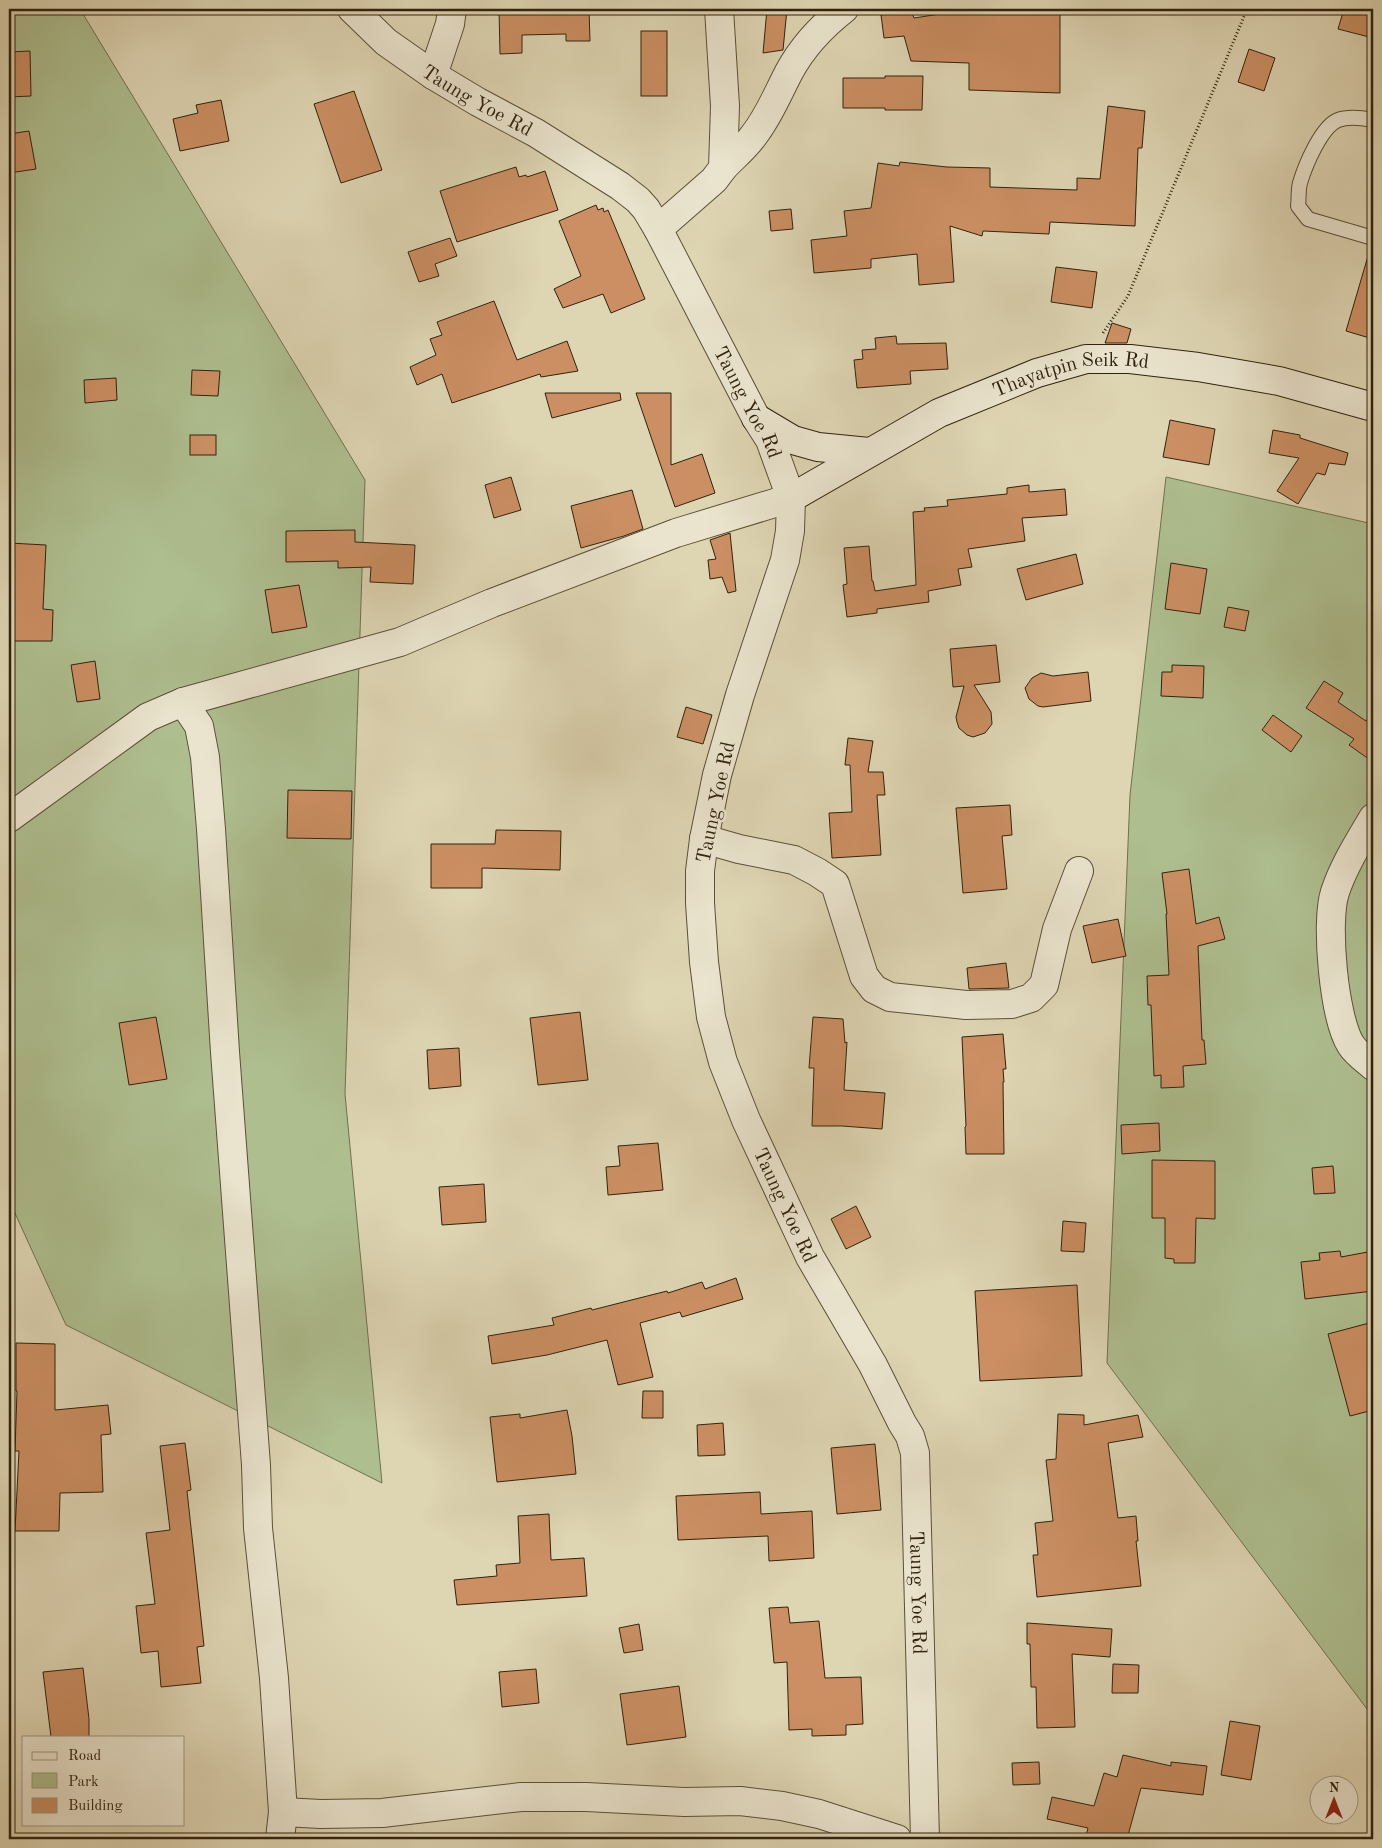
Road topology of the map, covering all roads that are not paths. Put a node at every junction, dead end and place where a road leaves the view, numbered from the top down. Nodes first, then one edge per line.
1 (352, 9) edge
2 (452, 9) edge
3 (719, 9) edge
4 (844, 9) edge
5 (433, 75) junction
6 (1373, 120) edge
7 (723, 168) junction
8 (658, 229) junction
9 (1373, 238) edge
10 (1373, 407) edge
11 (756, 418) junction
12 (869, 452) junction
13 (791, 498) junction
14 (183, 702) junction
15 (9, 818) edge
16 (1373, 818) edge
17 (704, 839) junction
18 (1079, 871) dead end
19 (1373, 1066) edge
20 (283, 1812) junction
21 (280, 1839) edge
22 (898, 1839) edge
23 (925, 1839) edge

1 - 5 street, Taung Yoe Rd
2 - 5 street
3 - 7 street
4 - 7 street
5 - 8 street, Taung Yoe Rd
6 - 9 lane
7 - 8 street
8 - 11 street, Taung Yoe Rd
10 - 12 street, Thayatpin Seik Rd
11 - 12 street
11 - 13 street, Taung Yoe Rd
12 - 13 street, Thayatpin Seik Rd
13 - 14 street, Thayatpin Seik Rd
13 - 17 street, Taung Yoe Rd
14 - 15 street, Thayatpin Seik Rd
14 - 20 street
16 - 19 street
17 - 18 street
17 - 23 street, Taung Yoe Rd
20 - 21 street
20 - 22 street

